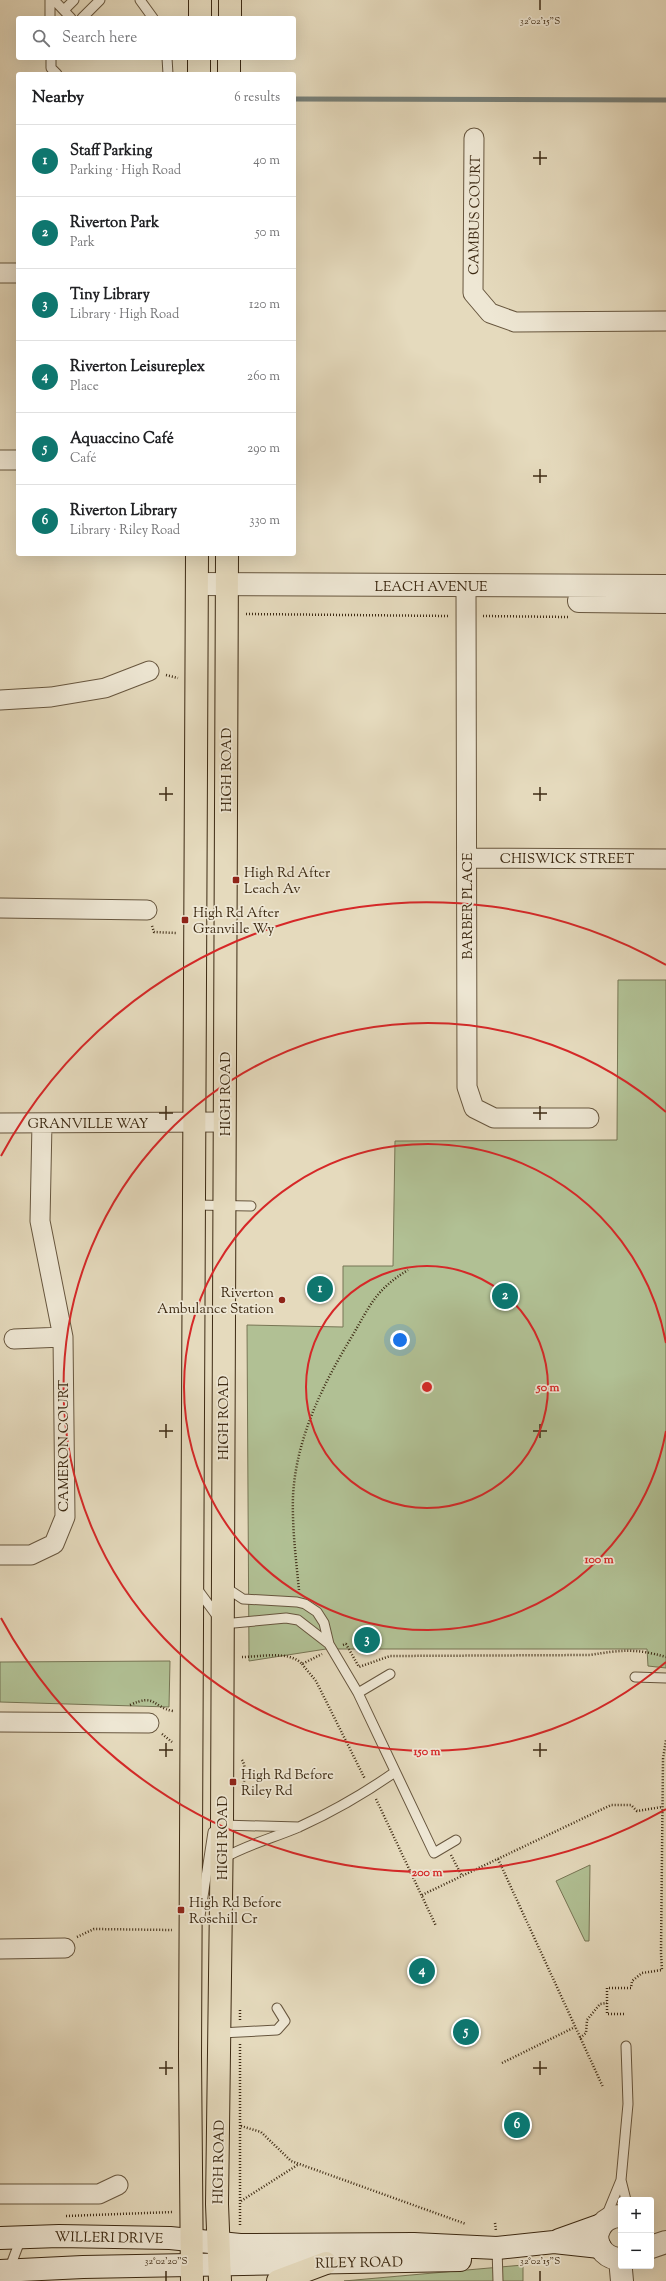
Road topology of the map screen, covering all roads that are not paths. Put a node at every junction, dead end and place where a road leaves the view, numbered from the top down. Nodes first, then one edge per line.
1 (50, 0) edge
2 (54, 0) edge
3 (74, 0) edge
4 (100, 0) edge
5 (140, 0) edge
6 (200, 0) edge
7 (230, 0) edge
8 (64, 10) junction
9 (50, 16) edge
10 (69, 16) edge
11 (84, 16) edge
12 (152, 16) edge
13 (200, 16) edge
14 (230, 16) edge
15 (51, 60) edge
16 (167, 60) edge
17 (199, 60) edge
18 (230, 60) edge
19 (55, 72) edge
20 (168, 72) edge
21 (199, 72) edge
22 (229, 72) edge
23 (474, 138) dead end
24 (0, 273) edge
25 (16, 273) edge
26 (666, 321) edge
27 (0, 460) edge
28 (16, 460) edge
29 (197, 556) edge
30 (227, 556) edge
31 (666, 586) edge
32 (197, 592) junction
33 (227, 593) junction
34 (466, 594) junction
35 (666, 602) edge
36 (149, 671) dead end
37 (0, 700) edge
38 (467, 858) junction
39 (666, 859) edge
40 (0, 908) edge
41 (147, 910) road end
42 (589, 1118) dead end
43 (195, 1122) junction
44 (224, 1122) junction
45 (0, 1123) edge
46 (42, 1123) junction
47 (195, 1205) junction
48 (224, 1206) junction
49 (250, 1206) dead end
50 (63, 1337) junction
51 (14, 1339) dead end
52 (0, 1555) edge
53 (194, 1584) junction
54 (222, 1585) junction
55 (222, 1624) junction
56 (331, 1647) junction
57 (390, 1674) dead end
58 (635, 1677) dead end
59 (666, 1678) edge
60 (358, 1693) junction
61 (0, 1722) edge
62 (149, 1723) dead end
63 (395, 1772) junction
64 (222, 1825) junction
65 (299, 1827) junction
66 (456, 1840) dead end
67 (222, 1859) junction
68 (65, 1948) road end
69 (0, 1949) edge
70 (192, 1970) junction
71 (277, 2008) dead end
72 (230, 2032) junction
73 (626, 2046) dead end
74 (621, 2180) junction
75 (118, 2185) dead end
76 (0, 2194) edge
77 (625, 2197) edge
78 (609, 2221) edge
79 (654, 2229) edge
80 (666, 2231) edge
81 (0, 2238) edge
82 (25, 2238) junction
83 (190, 2240) junction
84 (554, 2242) junction
85 (666, 2242) edge
86 (218, 2244) junction
87 (654, 2246) edge
88 (600, 2247) junction
89 (497, 2248) junction
90 (618, 2258) edge
91 (326, 2263) junction
92 (621, 2269) edge
93 (220, 2273) edge
94 (5, 2274) edge
95 (191, 2274) edge
96 (278, 2281) edge
97 (498, 2281) edge
98 (622, 2281) edge

1 - 9 lane
2 - 8 lane
3 - 8 lane
4 - 11 lane
5 - 12 lane
6 - 13 main road
7 - 14 main road
8 - 10 lane
15 - 19 lane
16 - 20 lane
17 - 21 main road
18 - 22 main road
23 - 26 street, CAMBUS COURT
24 - 25 street
27 - 28 street
29 - 32 main road, HIGH ROAD
30 - 33 main road, HIGH ROAD
31 - 34 main road, LEACH AVENUE
32 - 33 main road, LEACH AVENUE
32 - 43 main road, HIGH ROAD
33 - 34 main road, LEACH AVENUE
33 - 44 main road, HIGH ROAD
34 - 35 main road, LEACH AVENUE
34 - 38 street, BARBER PLACE
36 - 37 street
38 - 39 street, CHISWICK STREET
38 - 42 street, BARBER PLACE
40 - 41 street
43 - 44 street, GRANVILLE WAY
43 - 46 street, GRANVILLE WAY
43 - 47 main road, HIGH ROAD
44 - 48 main road, HIGH ROAD
45 - 46 street, GRANVILLE WAY
46 - 50 street, CAMERON COURT
47 - 48 lane
47 - 53 main road, HIGH ROAD
48 - 49 lane
48 - 54 main road, HIGH ROAD
50 - 51 street
50 - 52 street, CAMERON COURT
53 - 55 lane
53 - 70 main road, HIGH ROAD
54 - 55 main road, HIGH ROAD
54 - 56 lane
55 - 56 lane
55 - 64 main road, HIGH ROAD
56 - 60 lane
57 - 60 lane
58 - 59 lane
60 - 63 lane
61 - 62 street
63 - 65 lane
63 - 66 lane
64 - 65 lane
64 - 67 main road, HIGH ROAD
64 - 70 lane
65 - 67 lane
67 - 72 main road, HIGH ROAD
68 - 69 street
70 - 83 main road, HIGH ROAD
71 - 72 lane
72 - 86 main road, HIGH ROAD
73 - 74 lane
74 - 77 lane
74 - 78 lane
75 - 76 street
78 - 84 main road, RILEY ROAD
78 - 88 main road
79 - 80 main road
81 - 82 main road, WILLERI DRIVE
82 - 83 main road, WILLERI DRIVE
82 - 94 lane
83 - 86 main road, WILLERI DRIVE
83 - 95 main road, HIGH ROAD
84 - 88 main road, RILEY ROAD
84 - 89 main road, RILEY ROAD
85 - 87 main road
86 - 89 main road, RILEY ROAD
86 - 93 main road, HIGH ROAD
88 - 90 main road, RILEY ROAD
89 - 91 main road, RILEY ROAD
89 - 97 lane
91 - 93 main road, RILEY ROAD
91 - 96 main road
92 - 98 main road
93 - 95 main road, WILLERI DRIVE
94 - 95 main road, WILLERI DRIVE

